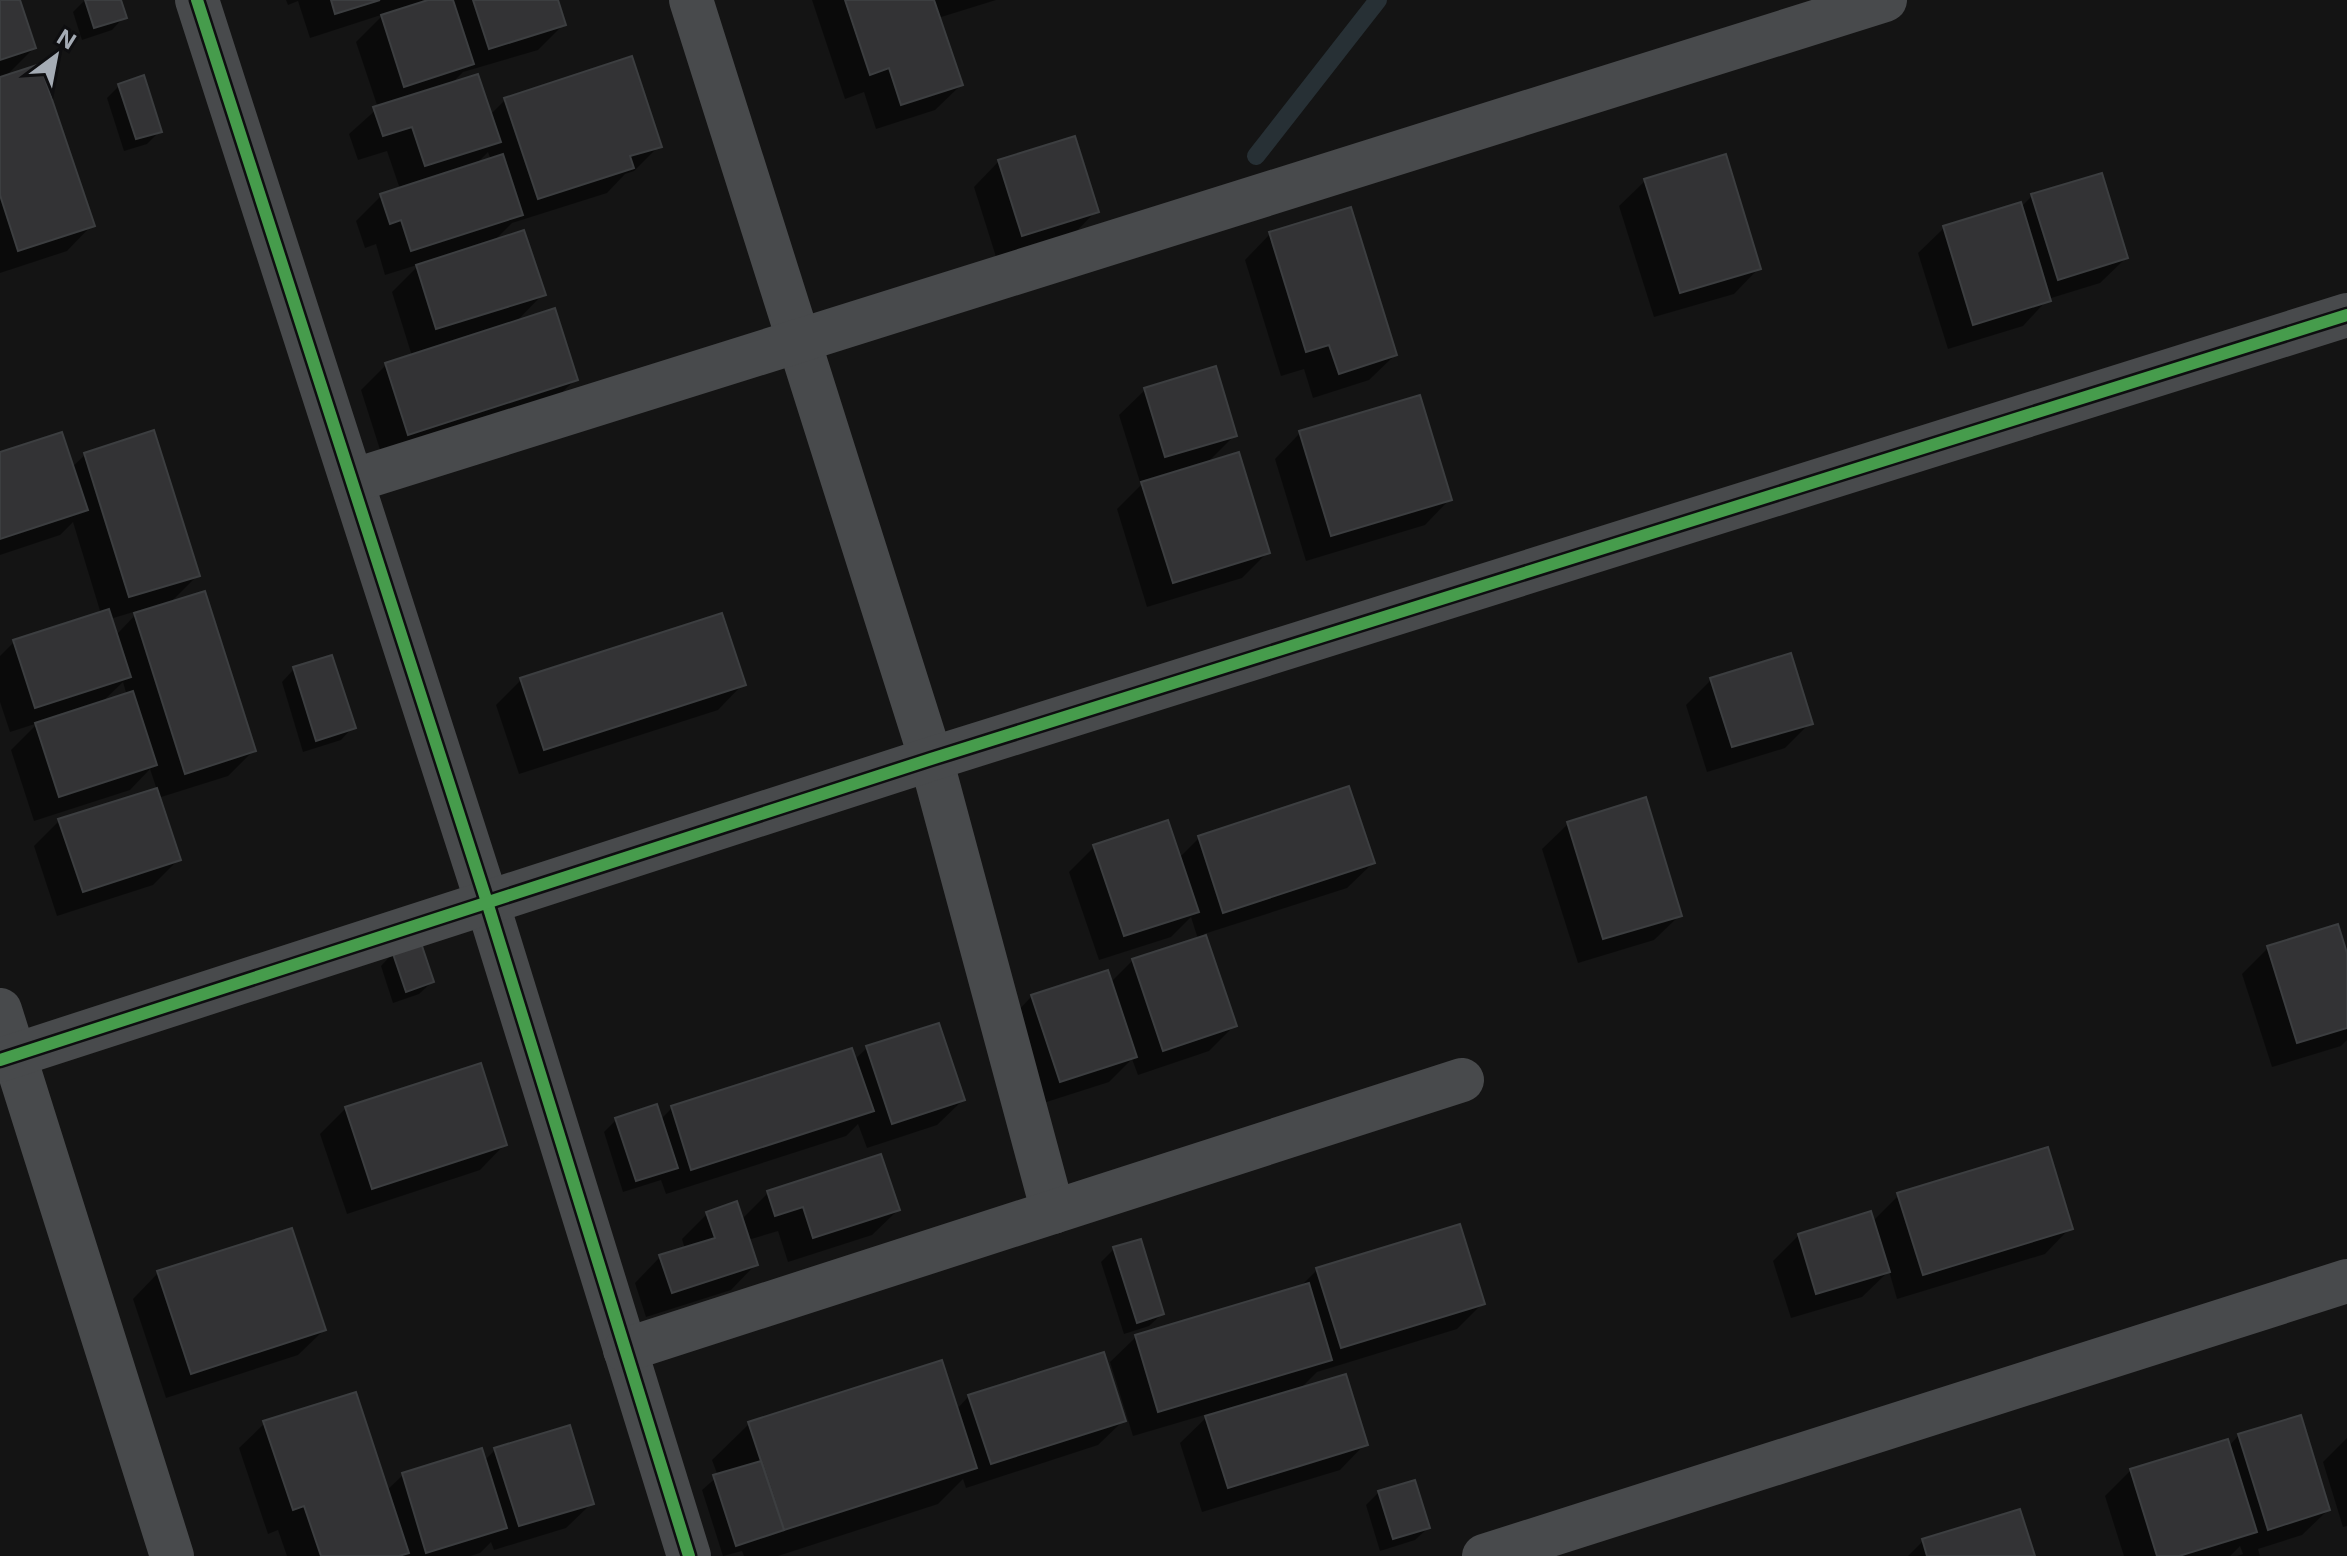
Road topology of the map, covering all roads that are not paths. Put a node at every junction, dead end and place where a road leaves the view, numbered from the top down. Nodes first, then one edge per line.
1 (197, 0) edge
2 (691, 0) edge
3 (1885, 0) edge
4 (2347, 315) edge
5 (799, 341) junction
6 (352, 481) junction
7 (931, 759) junction
8 (487, 902) junction
9 (0, 1010) edge
10 (7, 1058) edge
11 (1462, 1080) dead end
12 (1053, 1212) junction
13 (2347, 1281) edge
14 (625, 1350) junction
15 (172, 1556) edge
16 (689, 1556) edge
17 (1484, 1556) edge

1 - 6 street
2 - 5 street
3 - 5 street
4 - 7 street
5 - 6 street
5 - 7 street
6 - 8 street
7 - 8 street
7 - 12 street
8 - 10 street
8 - 14 street
9 - 10 street
10 - 15 street
11 - 12 street
12 - 14 street
13 - 17 street
14 - 16 street

